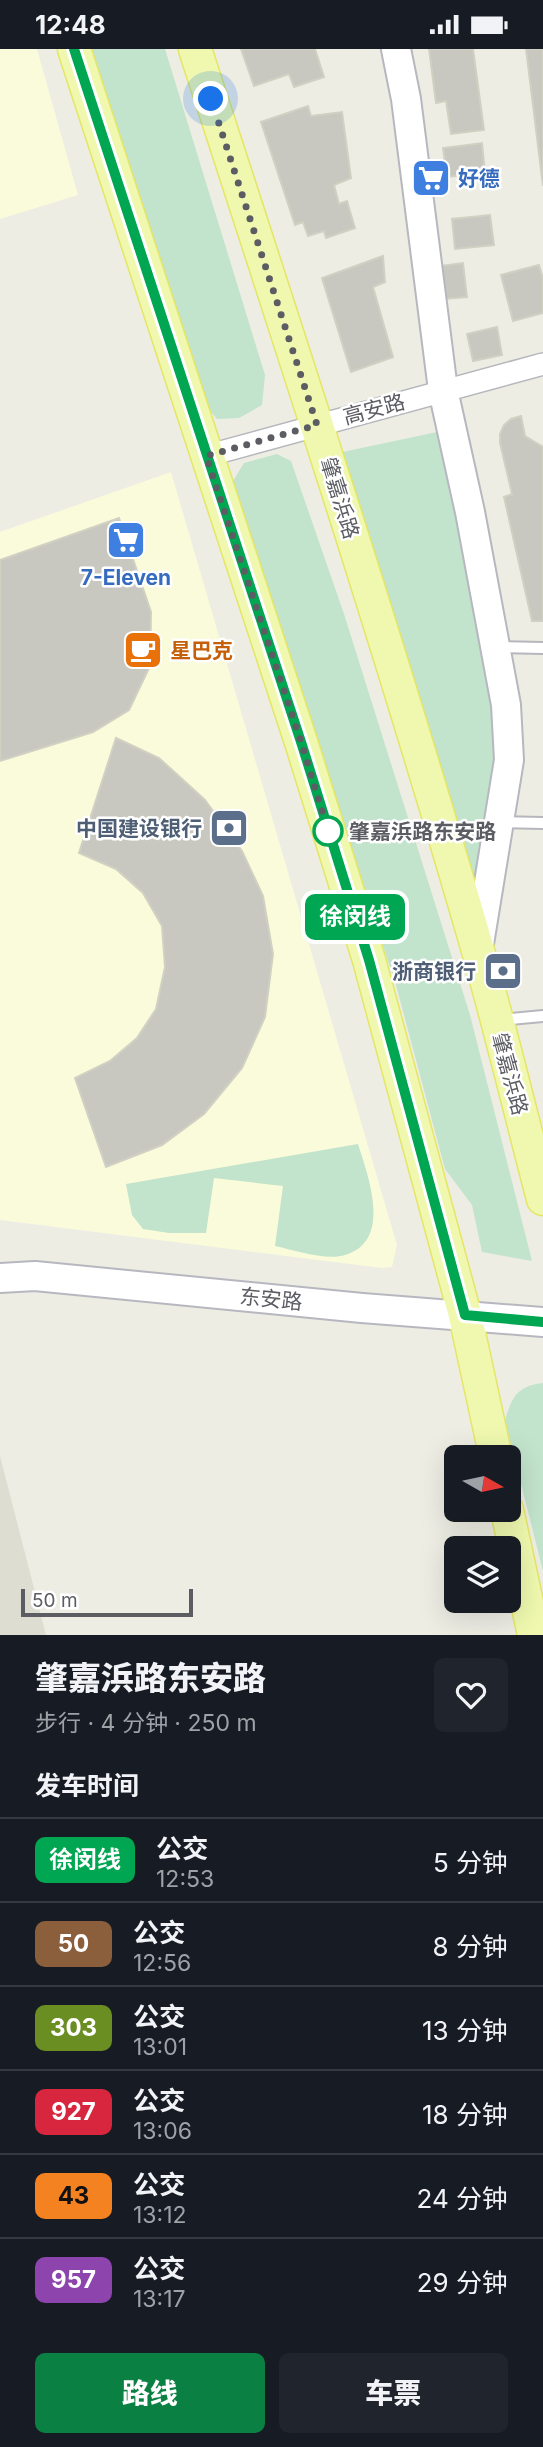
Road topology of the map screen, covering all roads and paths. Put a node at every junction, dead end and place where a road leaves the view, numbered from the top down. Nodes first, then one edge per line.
1 (74, 49) edge
2 (195, 49) edge
3 (396, 49) edge
4 (543, 364) edge
5 (443, 390) junction
6 (317, 425) junction
7 (206, 456) junction
8 (496, 647) junction
9 (543, 648) edge
10 (499, 822) junction
11 (543, 823) edge
12 (478, 950) junction
13 (543, 1016) edge
14 (496, 1020) junction
15 (543, 1199) edge
16 (0, 1277) edge
17 (465, 1315) junction
18 (543, 1322) edge
19 (493, 1445) edge
20 (510, 1523) edge
21 (534, 1635) edge

1 - 7 main road
2 - 6 main road, 肇嘉浜路
3 - 5 street, 肇嘉浜路
4 - 5 street, 高安路
5 - 6 street, 高安路
5 - 8 street, 肇嘉浜路
6 - 7 street, 高安路
6 - 12 main road, 肇嘉浜路
7 - 17 main road
8 - 9 lane
8 - 10 street, 肇嘉浜路
10 - 11 lane
10 - 12 street, 肇嘉浜路
12 - 14 main road, 肇嘉浜路
13 - 14 lane
14 - 15 main road, 肇嘉浜路
16 - 17 street, 东安路
17 - 18 street, 东安路
17 - 19 main road
20 - 21 main road

